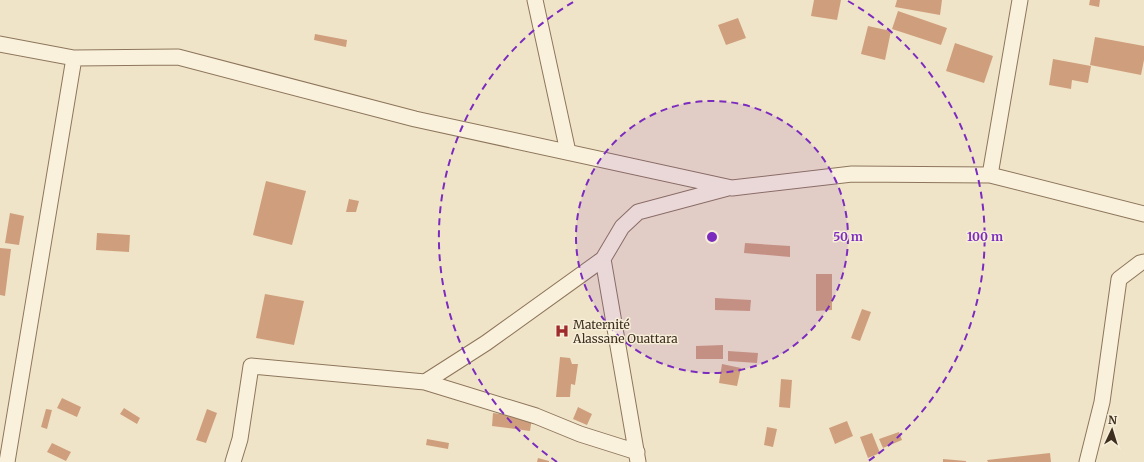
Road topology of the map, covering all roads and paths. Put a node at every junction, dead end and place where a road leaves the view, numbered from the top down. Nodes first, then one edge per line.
1 (535, 0) edge
2 (1020, 0) edge
3 (0, 44) edge
4 (74, 58) junction
5 (568, 152) junction
6 (990, 175) junction
7 (732, 188) junction
8 (1144, 214) edge
9 (603, 259) junction
10 (1144, 262) edge
11 (425, 382) junction
12 (638, 457) edge
13 (7, 462) edge
14 (233, 462) edge
15 (1087, 462) edge

1 - 5 street
2 - 6 street
3 - 4 street
4 - 5 street
4 - 13 street
5 - 7 street
6 - 7 street
6 - 8 street
7 - 9 street
9 - 11 street
9 - 12 street
10 - 15 street
11 - 12 street
11 - 14 street

